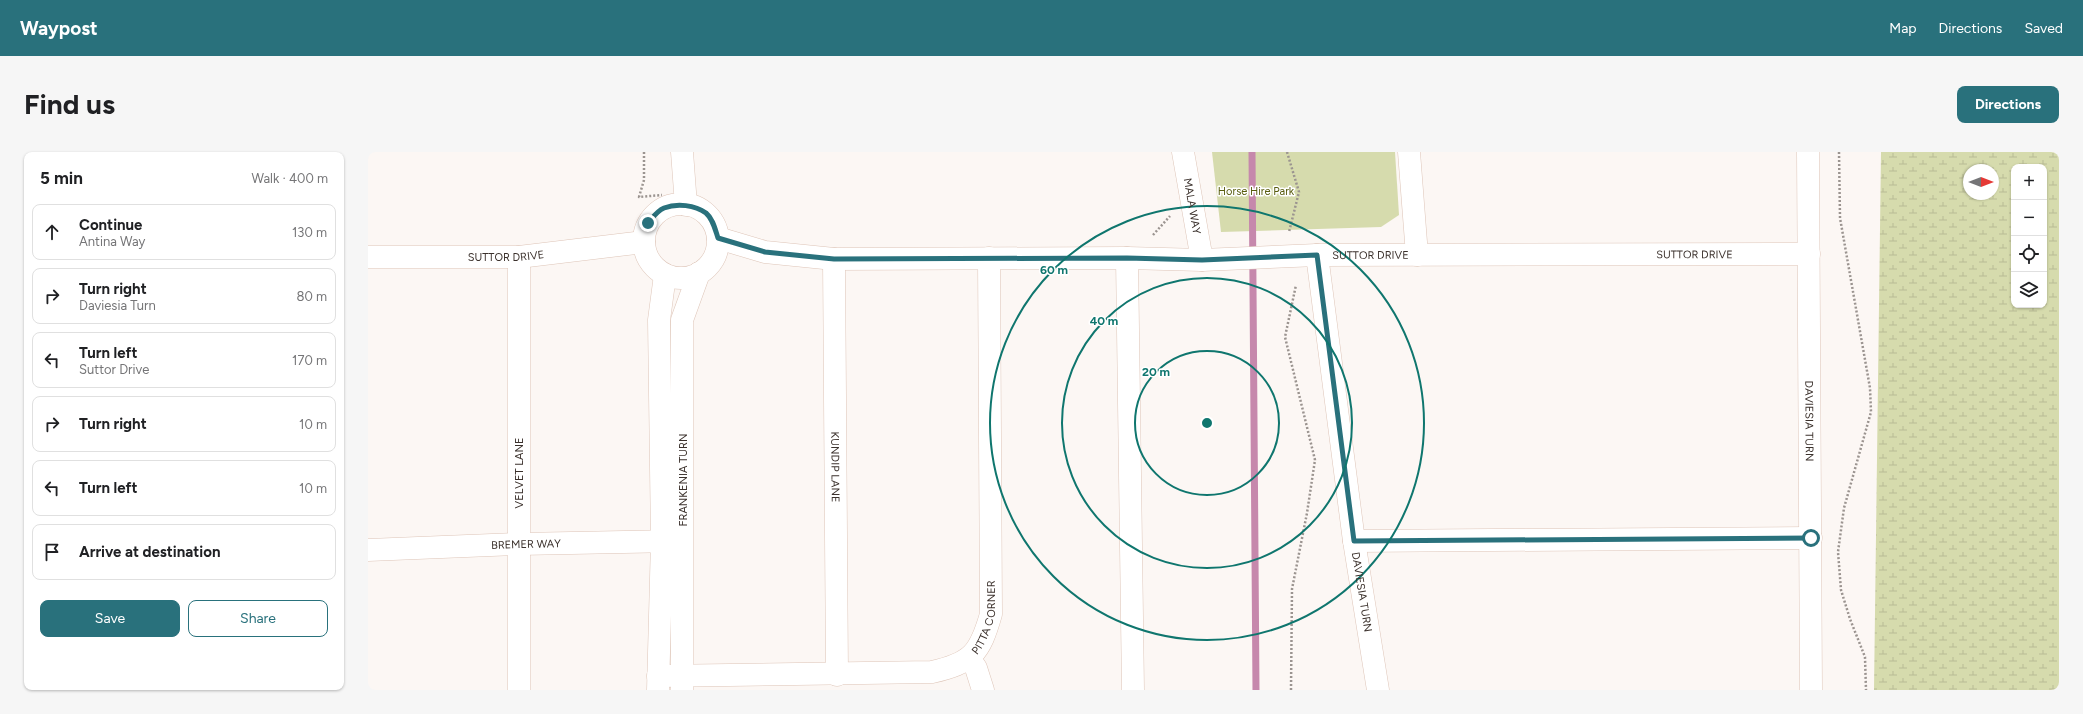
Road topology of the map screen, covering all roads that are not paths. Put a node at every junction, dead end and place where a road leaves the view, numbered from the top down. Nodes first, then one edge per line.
1 (682, 152) edge
2 (1183, 152) edge
3 (1409, 152) edge
4 (1808, 152) edge
5 (686, 199) junction
6 (718, 238) junction
7 (644, 242) junction
8 (1809, 254) junction
9 (1317, 255) junction
10 (1417, 255) junction
11 (368, 257) edge
12 (519, 257) junction
13 (990, 258) junction
14 (1127, 258) junction
15 (834, 259) junction
16 (1202, 260) junction
17 (699, 273) junction
18 (665, 275) junction
19 (1811, 538) junction
20 (684, 540) junction
21 (662, 541) junction
22 (1354, 541) junction
23 (519, 544) junction
24 (368, 550) edge
25 (969, 658) junction
26 (837, 675) junction
27 (658, 683) edge
28 (682, 683) edge
29 (519, 690) edge
30 (983, 690) edge
31 (1133, 690) edge
32 (1378, 690) edge
33 (1811, 690) edge

1 - 5 street
2 - 16 street, MALA WAY
3 - 10 street
4 - 8 street, DAVIESIA TURN
5 - 6 street
5 - 7 street
6 - 15 street, SUTTOR DRIVE
6 - 17 street
7 - 12 street, SUTTOR DRIVE
7 - 18 street
8 - 10 street, SUTTOR DRIVE
8 - 19 street, DAVIESIA TURN
9 - 10 street, SUTTOR DRIVE
9 - 16 street, SUTTOR DRIVE
9 - 22 street, DAVIESIA TURN
11 - 12 street, SUTTOR DRIVE
12 - 23 street, VELVET LANE
13 - 14 street, SUTTOR DRIVE
13 - 15 street, SUTTOR DRIVE
13 - 25 street, PITTA CORNER
14 - 16 street, SUTTOR DRIVE
14 - 31 street
15 - 26 street, KUNDIP LANE
17 - 18 street
17 - 20 street, FRANKENIA TURN
18 - 21 street, FRANKENIA TURN
19 - 22 street
19 - 33 street, DAVIESIA TURN
20 - 21 street, BREMER WAY
20 - 28 street, FRANKENIA TURN
21 - 23 street, BREMER WAY
21 - 27 street, FRANKENIA TURN
22 - 32 street, DAVIESIA TURN
23 - 24 street, BREMER WAY
23 - 29 street, VELVET LANE
25 - 26 street, PITTA CORNER
25 - 30 street
26 - 28 street, PITTA CORNER
27 - 28 street, PITTA CORNER

